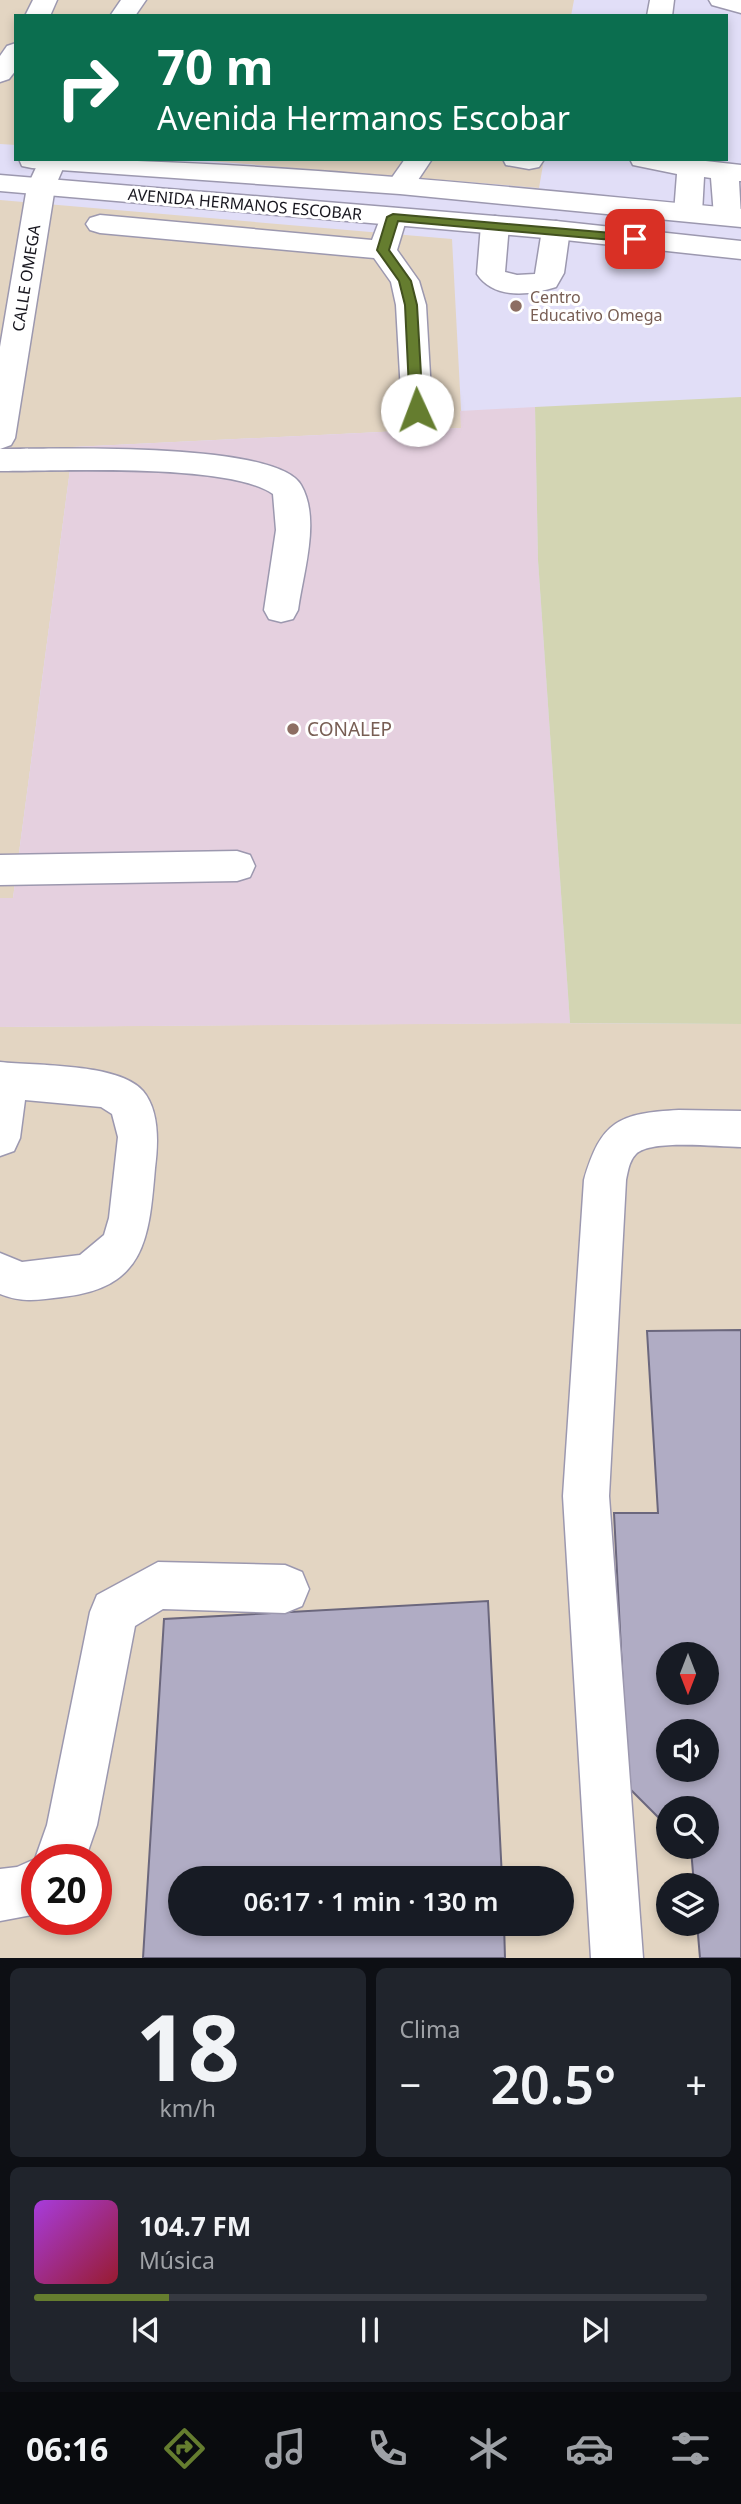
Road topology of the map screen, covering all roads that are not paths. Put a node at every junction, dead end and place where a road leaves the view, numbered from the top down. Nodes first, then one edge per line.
1 (721, 0) edge
2 (741, 6) edge
3 (14, 54) edge
4 (0, 74) edge
5 (418, 161) edge
6 (654, 161) edge
7 (44, 167) edge
8 (691, 168) junction
9 (733, 172) edge
10 (0, 183) edge
11 (400, 186) junction
12 (197, 201) junction
13 (688, 213) junction
14 (393, 217) junction
15 (735, 217) edge
16 (100, 225) dead end
17 (495, 225) junction
18 (556, 230) junction
19 (193, 232) junction
20 (383, 250) junction
21 (741, 250) edge
22 (417, 410) dead end
23 (0, 438) edge
24 (0, 460) edge
25 (281, 610) dead end
26 (237, 866) dead end
27 (0, 870) edge
28 (4, 1080) edge
29 (741, 1129) edge
30 (0, 1138) edge
31 (0, 1273) edge
32 (285, 1589) dead end
33 (65, 1844) edge
34 (21, 1893) edge
35 (0, 1895) edge
36 (617, 1958) edge

1 - 2 main road
3 - 4 main road
5 - 11 main road
6 - 8 main road
7 - 10 main road, AVENIDA HERMANOS ESCOBAR
7 - 11 main road, AVENIDA HERMANOS ESCOBAR
7 - 12 main road, AVENIDA HERMANOS ESCOBAR
7 - 23 main road, CALLE OMEGA
8 - 9 main road
8 - 13 main road
9 - 15 main road
11 - 13 main road, AVENIDA HERMANOS ESCOBAR
11 - 14 main road
12 - 14 main road, AVENIDA HERMANOS ESCOBAR
12 - 19 main road
13 - 15 main road, AVENIDA HERMANOS ESCOBAR
14 - 17 main road, AVENIDA HERMANOS ESCOBAR
14 - 20 main road
16 - 19 main road
17 - 18 main road, AVENIDA HERMANOS ESCOBAR
17 - 18 main road
18 - 21 main road, AVENIDA HERMANOS ESCOBAR
19 - 20 main road
20 - 22 main road
24 - 25 main road
26 - 27 main road
28 - 30 main road
28 - 31 main road
29 - 36 main road
32 - 33 main road
34 - 35 main road

